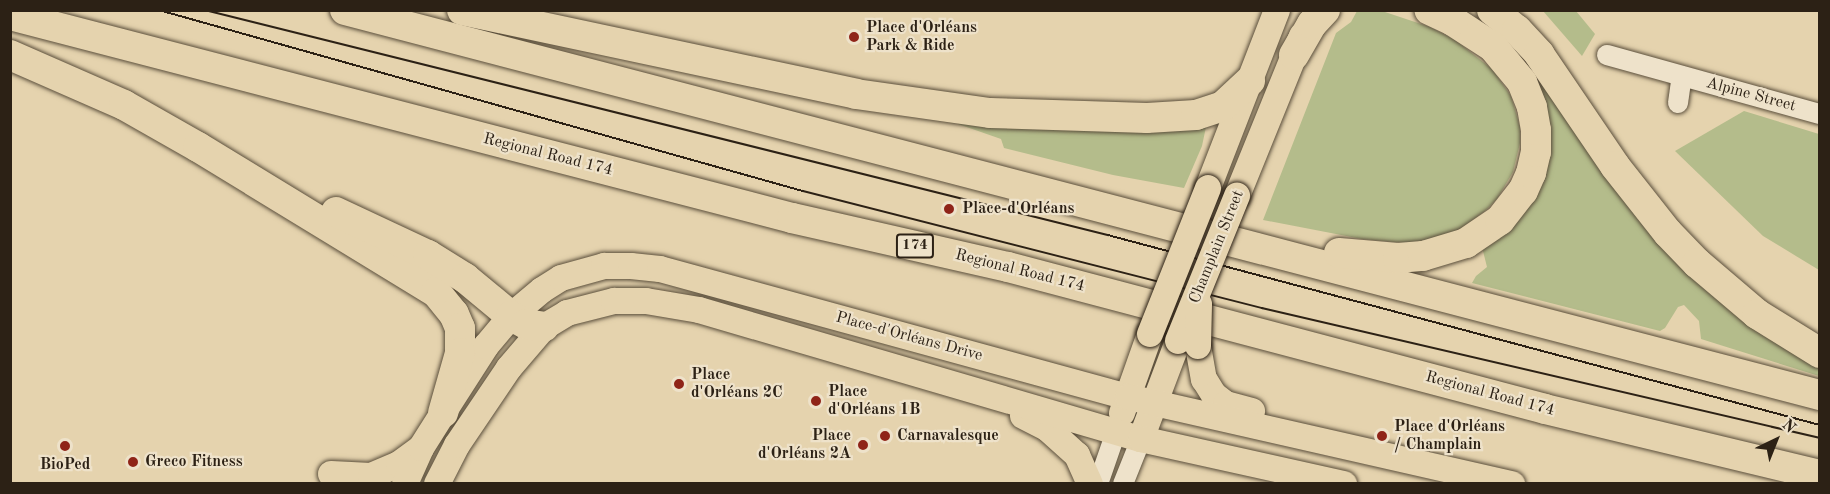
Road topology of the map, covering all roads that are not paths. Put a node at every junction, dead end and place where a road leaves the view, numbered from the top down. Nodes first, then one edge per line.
1 (345, 10) edge
2 (462, 10) edge
3 (1277, 10) edge
4 (1312, 10) edge
5 (1325, 10) edge
6 (1429, 10) edge
7 (1492, 10) edge
8 (10, 15) edge
9 (468, 40) junction
10 (10, 55) edge
11 (1294, 55) junction
12 (1607, 55) dead end
13 (1682, 76) junction
14 (1250, 81) junction
15 (1678, 103) dead end
16 (1820, 114) edge
17 (198, 147) junction
18 (512, 316) junction
19 (544, 327) junction
20 (1188, 344) junction
21 (1820, 353) edge
22 (940, 382) junction
23 (1820, 395) edge
24 (1128, 397) junction
25 (1154, 403) junction
26 (443, 413) junction
27 (1116, 432) junction
28 (1141, 439) junction
29 (421, 448) junction
30 (1398, 458) junction
31 (331, 474) dead end
32 (1820, 476) edge
33 (444, 478) edge
34 (405, 483) edge
35 (1090, 483) edge
36 (1098, 483) edge
37 (1123, 483) edge
38 (1344, 483) edge
39 (1512, 483) edge

1 - 9 highway
2 - 14 highway
3 - 14 main road, Champlain Street
4 - 11 main road, Champlain Street
5 - 11 highway
6 - 9 highway
7 - 21 highway
8 - 32 highway, Regional Road 174 / 174
9 - 23 highway
10 - 17 highway
11 - 20 main road, Champlain Street, bridge
12 - 13 street, Alpine Street
13 - 15 street, Alpine Street
13 - 16 street, Alpine Street
14 - 24 main road, Champlain Street, bridge
17 - 18 highway
17 - 26 highway
18 - 19 highway
18 - 24 main road, Place-d'Orléans Drive
18 - 26 main road, Place-d'Orléans Drive
19 - 22 main road, Place-d'Orléans Drive
19 - 33 main road, Place-d'Orléans Drive
20 - 25 main road, Champlain Street
20 - 30 main road
22 - 27 main road, Place-d'Orléans Drive
22 - 35 main road
24 - 25 main road, Place-d'Orléans Drive
24 - 27 main road, Champlain Street
25 - 28 main road, Champlain Street
25 - 30 main road, Place-d'Orléans Drive
26 - 29 main road, Place-d'Orléans Drive
27 - 28 main road, Place-d'Orléans Drive
27 - 36 street, Champlain Street
28 - 37 street, Champlain Street
28 - 38 main road, Place-d'Orléans Drive
29 - 31 main road
29 - 34 main road, Place-d'Orléans Drive
30 - 39 main road, Place-d'Orléans Drive

